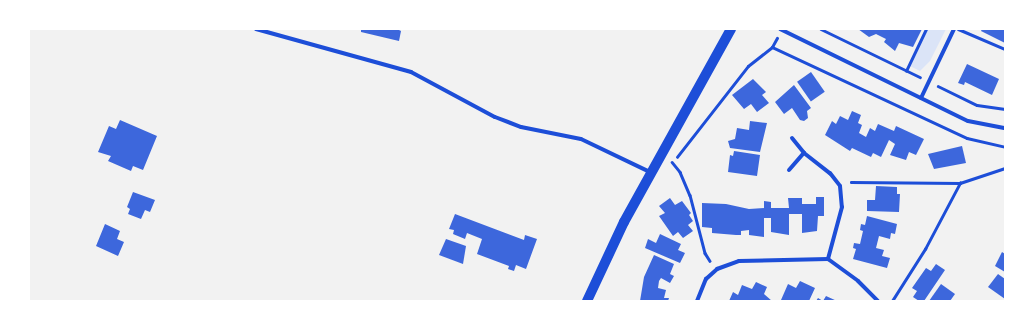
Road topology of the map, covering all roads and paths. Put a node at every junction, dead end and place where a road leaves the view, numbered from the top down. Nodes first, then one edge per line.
1 (256, 29) edge
2 (731, 29) edge
3 (780, 29) edge
4 (821, 29) edge
5 (926, 29) edge
6 (954, 29) edge
7 (958, 29) edge
8 (1005, 50) edge
9 (906, 71) junction
10 (929, 81) junction
11 (921, 98) junction
12 (1005, 109) edge
13 (1005, 128) edge
14 (792, 138) dead end
15 (1005, 146) edge
16 (804, 153) junction
17 (1005, 168) edge
18 (789, 170) dead end
19 (652, 174) junction
20 (836, 182) junction
21 (960, 183) junction
22 (828, 259) junction
23 (717, 269) junction
24 (587, 301) edge
25 (697, 301) edge
26 (878, 301) edge
27 (892, 301) edge

1 - 19 street
2 - 19 main road
3 - 11 street
4 - 9 path
5 - 9 path
6 - 10 street
7 - 8 lane
9 - 10 path
10 - 11 street
10 - 12 path
11 - 13 street
14 - 16 street
15 - 23 path
16 - 18 street
16 - 20 street
17 - 21 path
19 - 24 main road
20 - 21 path
20 - 22 street
21 - 27 path
22 - 23 street
22 - 26 street
23 - 25 street

